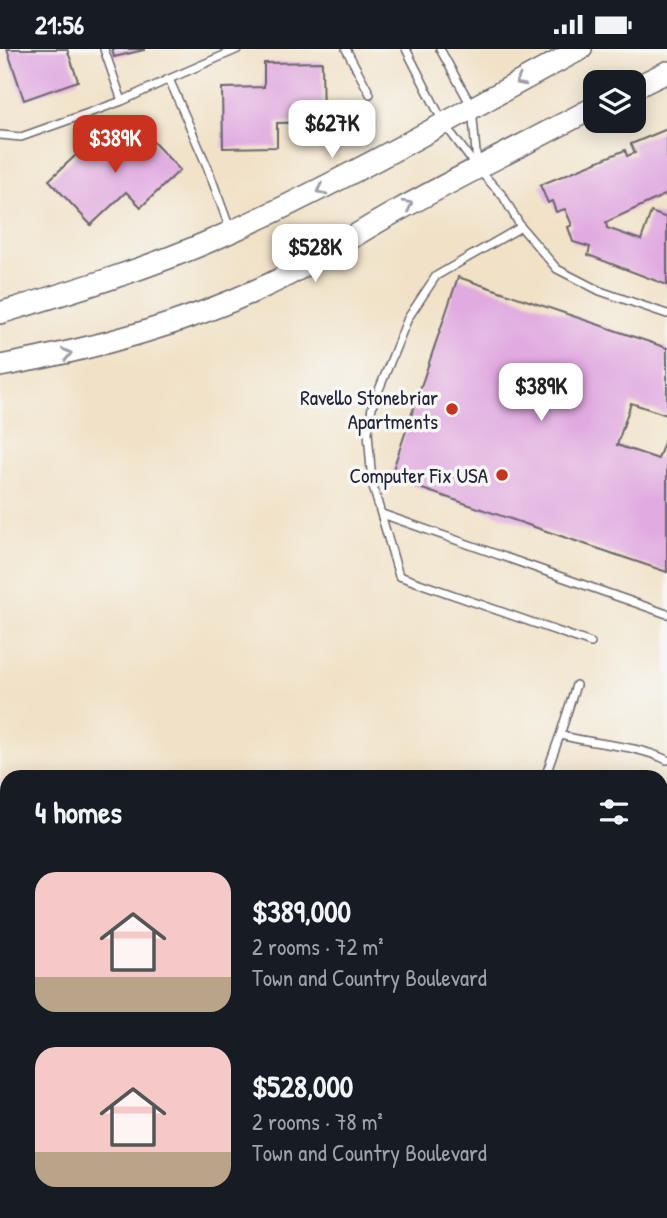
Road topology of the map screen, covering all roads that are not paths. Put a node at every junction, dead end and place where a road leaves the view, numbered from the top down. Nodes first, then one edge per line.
1 (104, 49) edge
2 (238, 49) edge
3 (346, 49) edge
4 (406, 49) edge
5 (440, 49) edge
6 (581, 49) edge
7 (667, 72) edge
8 (169, 79) junction
9 (646, 82) edge
10 (370, 94) dead end
11 (122, 101) junction
12 (472, 107) junction
13 (583, 113) edge
14 (443, 122) junction
15 (0, 135) edge
16 (477, 168) junction
17 (521, 226) junction
18 (231, 232) junction
19 (0, 313) edge
20 (667, 314) edge
21 (0, 366) edge
22 (382, 514) junction
23 (667, 614) edge
24 (591, 643) dead end
25 (576, 685) dead end
26 (560, 735) junction
27 (667, 760) edge
28 (548, 770) edge

1 - 11 lane
2 - 8 lane
3 - 10 lane
4 - 14 lane
5 - 12 lane
6 -> 12 main road
7 - 9 main road
8 - 11 lane
8 - 18 lane
11 - 15 lane
12 - 14 main road
12 - 16 lane
13 - 16 main road
14 - 16 lane
14 -> 18 main road
16 - 17 lane
21 -> 16 main road
17 - 20 lane
17 - 22 lane
18 - 19 main road
22 - 23 lane
22 - 24 lane
25 - 26 lane
26 - 27 lane
26 - 28 lane

